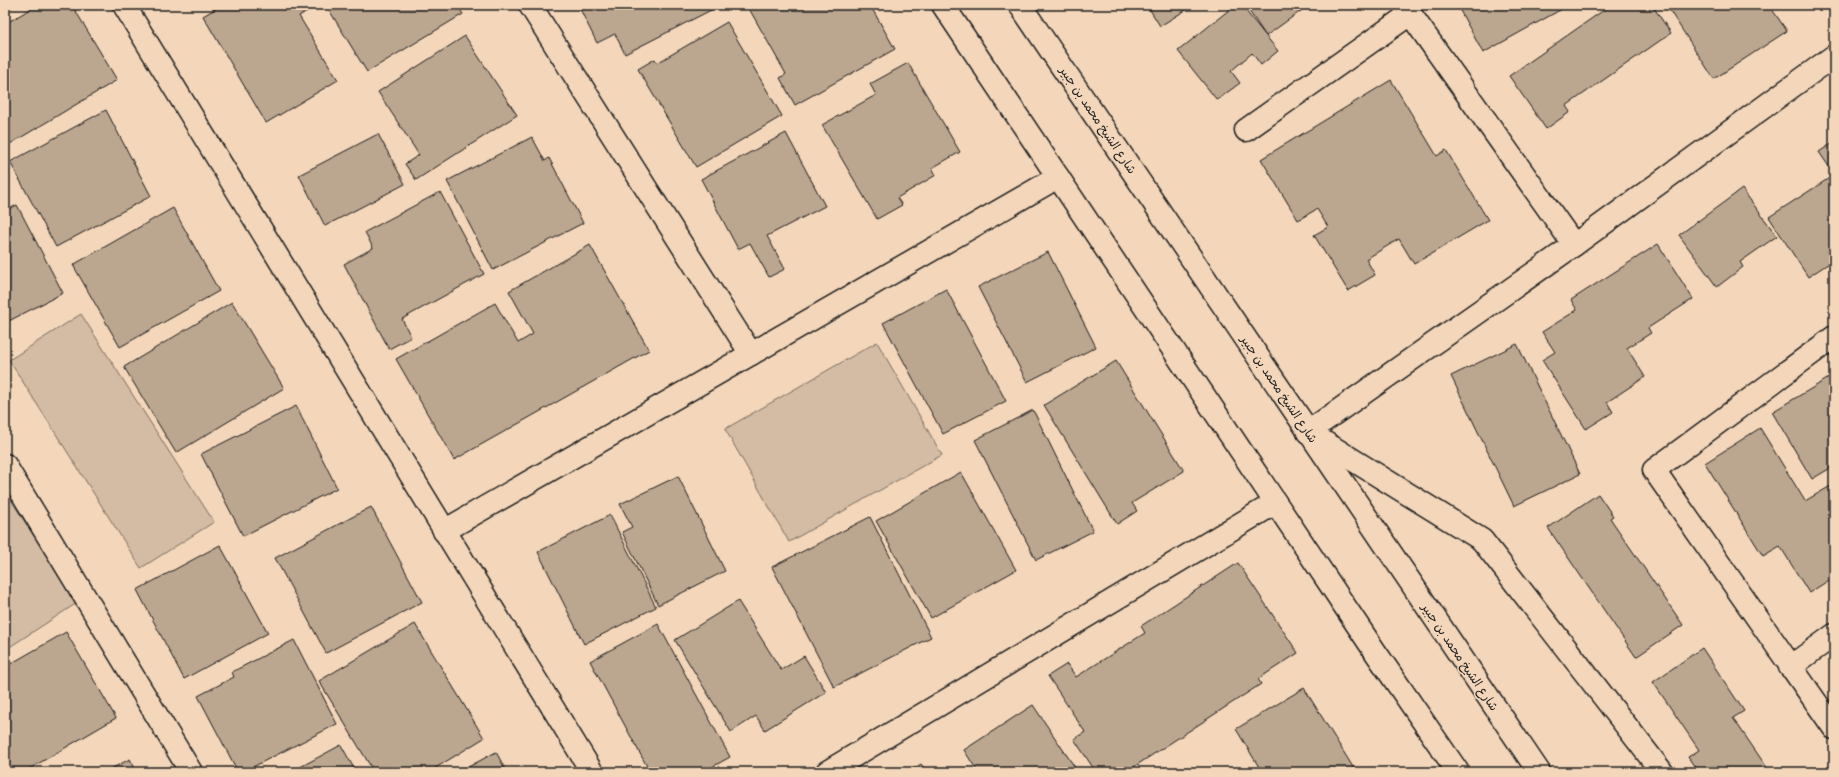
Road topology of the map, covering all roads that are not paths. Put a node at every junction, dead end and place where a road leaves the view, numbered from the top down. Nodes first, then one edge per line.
1 (124, 5) edge
2 (530, 5) edge
3 (943, 5) edge
4 (1020, 5) edge
5 (1407, 10) edge
6 (1834, 56) edge
7 (1246, 130) dead end
8 (1058, 177) junction
9 (1574, 245) junction
10 (1834, 337) edge
11 (751, 354) junction
12 (1308, 432) junction
13 (5, 465) edge
14 (1275, 503) junction
15 (444, 531) junction
16 (1834, 634) edge
17 (1790, 667) junction
18 (1834, 728) edge
19 (191, 772) edge
20 (592, 772) edge
21 (827, 772) edge
22 (1458, 772) edge
23 (1538, 772) edge
24 (1662, 772) edge

1 - 15 street
2 - 11 street
3 - 8 street
4 - 12 street, شارع الشيخ محمد بن جبير
5 - 7 street
5 - 9 street
6 - 9 street
8 - 11 street
8 - 14 street
9 - 12 street
10 - 17 street
11 - 15 street
12 - 23 street, شارع الشيخ محمد بن جبير
12 - 24 street
13 - 19 street
14 - 21 street
14 - 22 street
15 - 20 street
16 - 17 street
17 - 18 street

